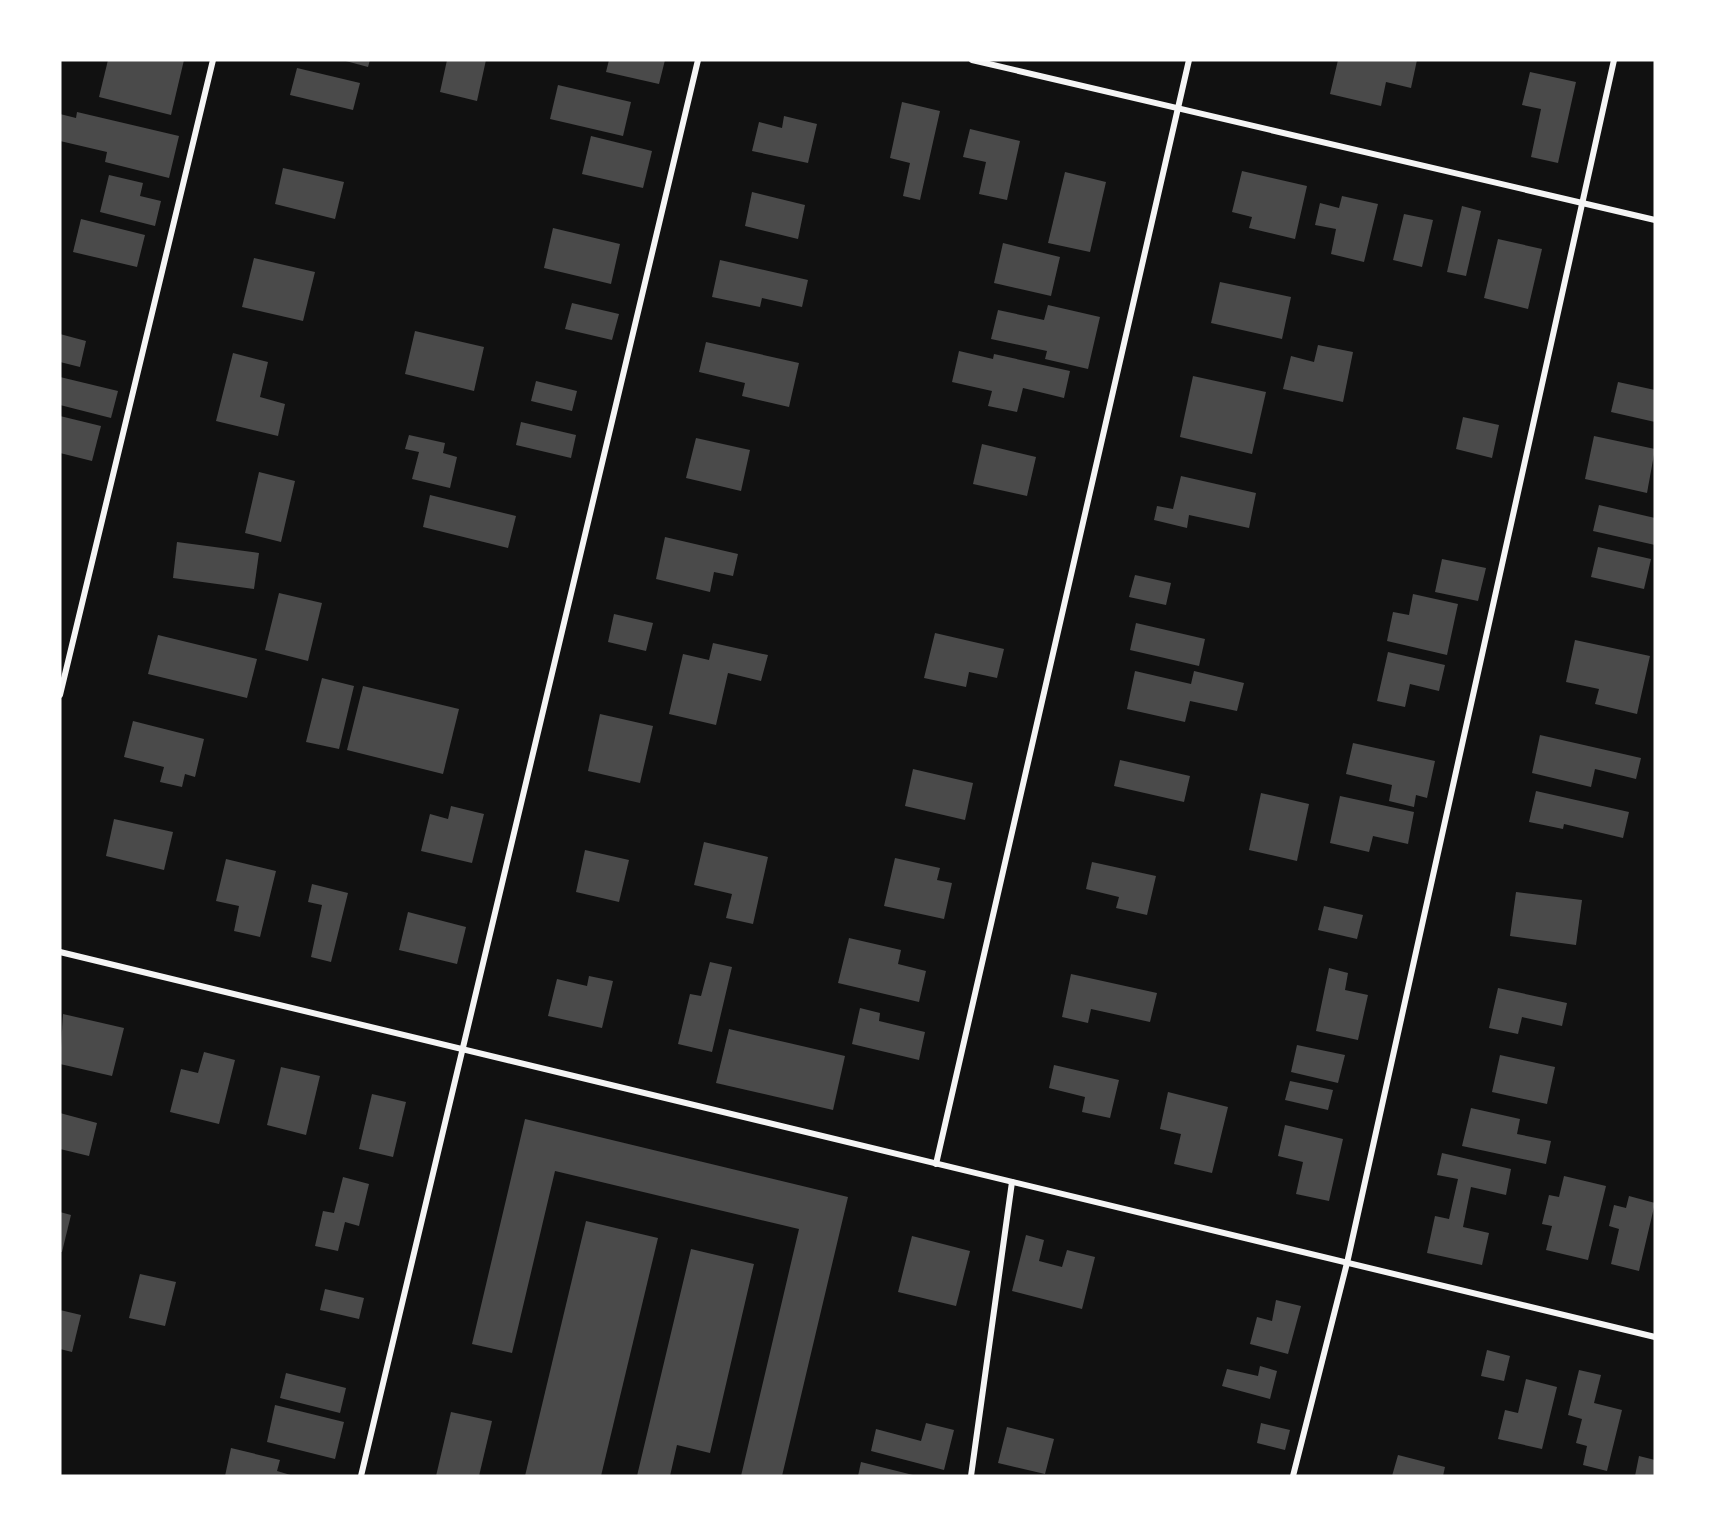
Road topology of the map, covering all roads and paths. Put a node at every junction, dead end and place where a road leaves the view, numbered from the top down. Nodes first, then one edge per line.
1 (213, 60) edge
2 (698, 60) edge
3 (972, 60) edge
4 (1189, 60) edge
5 (1614, 60) edge
6 (1178, 108) junction
7 (1582, 203) junction
8 (1655, 220) edge
9 (60, 695) edge
10 (60, 952) edge
11 (462, 1050) junction
12 (936, 1164) junction
13 (1012, 1182) junction
14 (1347, 1263) junction
15 (1655, 1337) edge
16 (361, 1476) edge
17 (971, 1476) edge
18 (1293, 1476) edge

1 - 9 street
2 - 11 street
3 - 6 street
4 - 6 street
5 - 7 street
6 - 7 street
6 - 12 street
7 - 8 street
7 - 14 street
10 - 11 street
11 - 12 street
11 - 16 street
12 - 13 street
13 - 14 street
13 - 17 street
14 - 15 street
14 - 18 street

